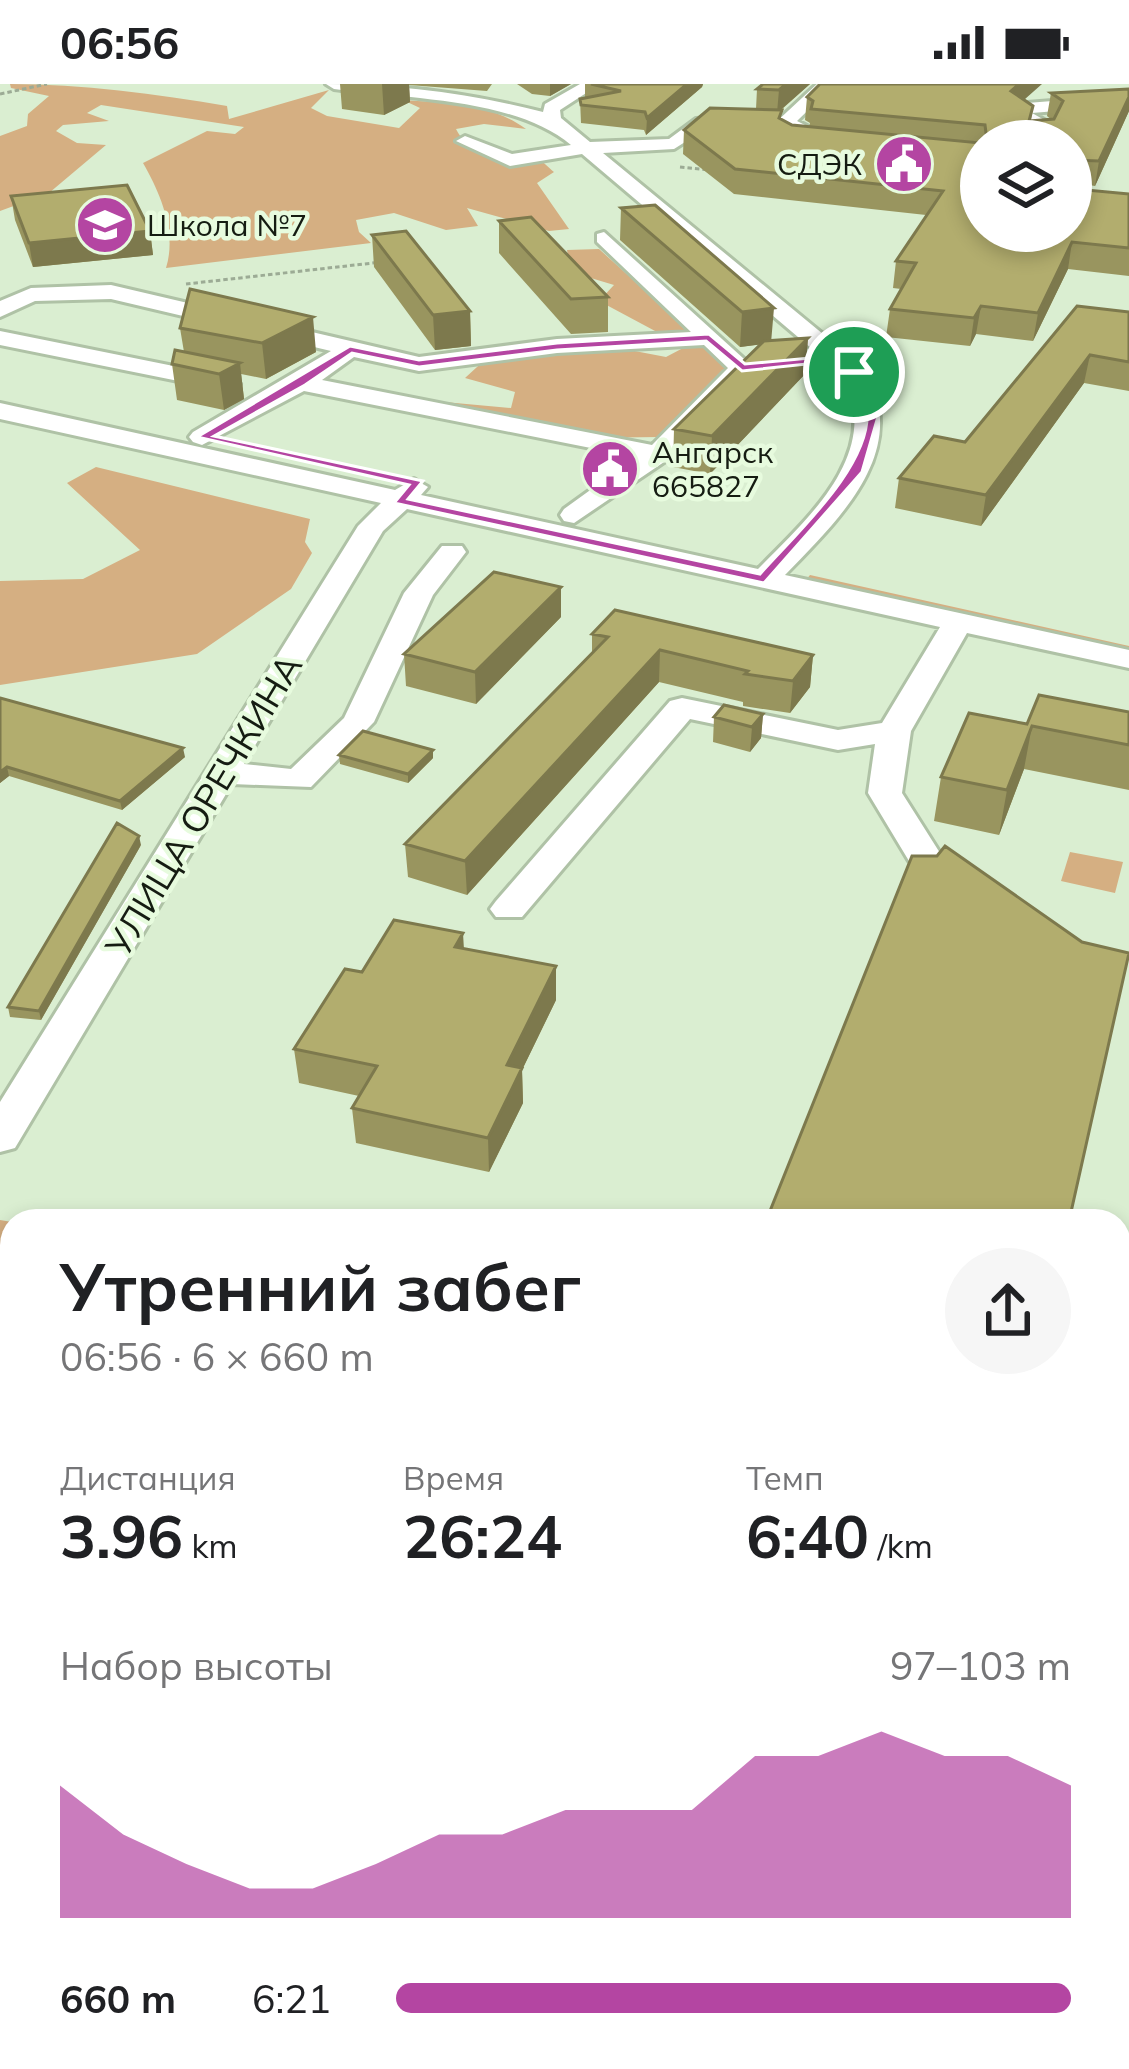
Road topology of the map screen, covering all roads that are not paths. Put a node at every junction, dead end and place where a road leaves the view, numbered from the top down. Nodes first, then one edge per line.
1 (334, 84) edge
2 (592, 84) edge
3 (616, 84) edge
4 (827, 84) edge
5 (436, 97) junction
6 (719, 99) dead end
7 (1129, 100) edge
8 (582, 104) edge
9 (410, 110) dead end
10 (554, 112) junction
11 (702, 113) edge
12 (1033, 120) edge
13 (772, 124) junction
14 (602, 126) edge
15 (839, 139) edge
16 (465, 141) dead end
17 (627, 147) junction
18 (585, 148) junction
19 (604, 238) dead end
20 (0, 310) edge
21 (0, 338) edge
22 (709, 338) junction
23 (350, 349) junction
24 (838, 357) junction
25 (803, 361) edge
26 (288, 388) junction
27 (0, 394) edge
28 (0, 411) edge
29 (202, 437) junction
30 (658, 454) junction
31 (409, 492) junction
32 (574, 515) junction
33 (452, 552) dead end
34 (772, 570) junction
35 (958, 622) junction
36 (1129, 638) edge
37 (1129, 659) edge
38 (894, 731) junction
39 (225, 773) junction
40 (922, 853) edge
41 (509, 909) dead end
42 (0, 1138) edge

1 - 5 street
2 - 10 street
3 - 8 street
4 - 13 street
5 - 9 street
5 - 10 street
6 - 11 street
7 - 12 street
10 - 18 street
13 - 15 street
13 - 17 street
14 - 17 street
16 - 18 street
17 - 18 street
18 - 24 street
19 - 22 street
20 - 23 street
21 - 26 street
22 - 23 street
22 - 30 street
23 - 26 street
24 - 25 street
24 - 34 street
26 - 29 street
26 - 30 street
27 - 29 street
28 - 31 street
29 - 31 street
30 - 32 street
31 - 32 street
31 - 34 street
31 - 39 street, УЛИЦА ОРЕЧКИНА
32 - 34 street
33 - 39 street
34 - 35 street
34 - 36 street
35 - 37 street
35 - 38 street
38 - 40 street
38 - 41 street
39 - 42 street, УЛИЦА ОРЕЧКИНА

